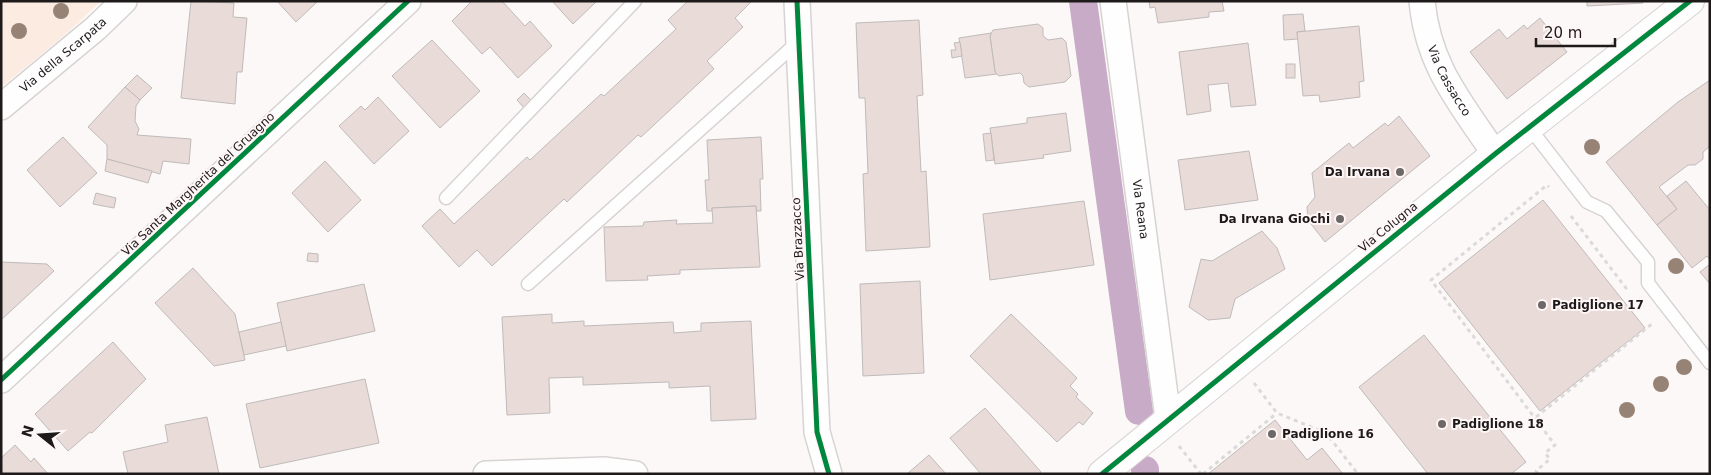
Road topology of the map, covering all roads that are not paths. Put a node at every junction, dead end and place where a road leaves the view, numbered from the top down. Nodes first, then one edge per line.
1 (124, 1) edge
2 (408, 1) edge
3 (635, 1) edge
4 (797, 1) edge
5 (1113, 1) edge
6 (1422, 1) edge
7 (1689, 2) edge
8 (799, 42) junction
9 (1, 107) edge
10 (1529, 127) junction
11 (1495, 154) junction
12 (446, 198) dead end
13 (528, 284) dead end
14 (1710, 363) edge
15 (1, 380) edge
16 (1164, 421) junction
17 (486, 474) edge
18 (634, 474) edge
19 (829, 474) edge
20 (1102, 474) edge

1 - 9 street, Via della Scarpata
2 - 15 street, Via Santa Margherita del Gruagno
3 - 12 lane
4 - 8 street, Via Brazzacco
5 - 16 street, Via Reana
6 - 11 street, Via Cassacco
7 - 10 street, Via Colugna
8 - 13 lane
8 - 19 street, Via Brazzacco
10 - 11 street, Via Colugna
10 - 14 lane
11 - 16 street, Via Colugna
16 - 20 street, Via Colugna
17 - 18 street

